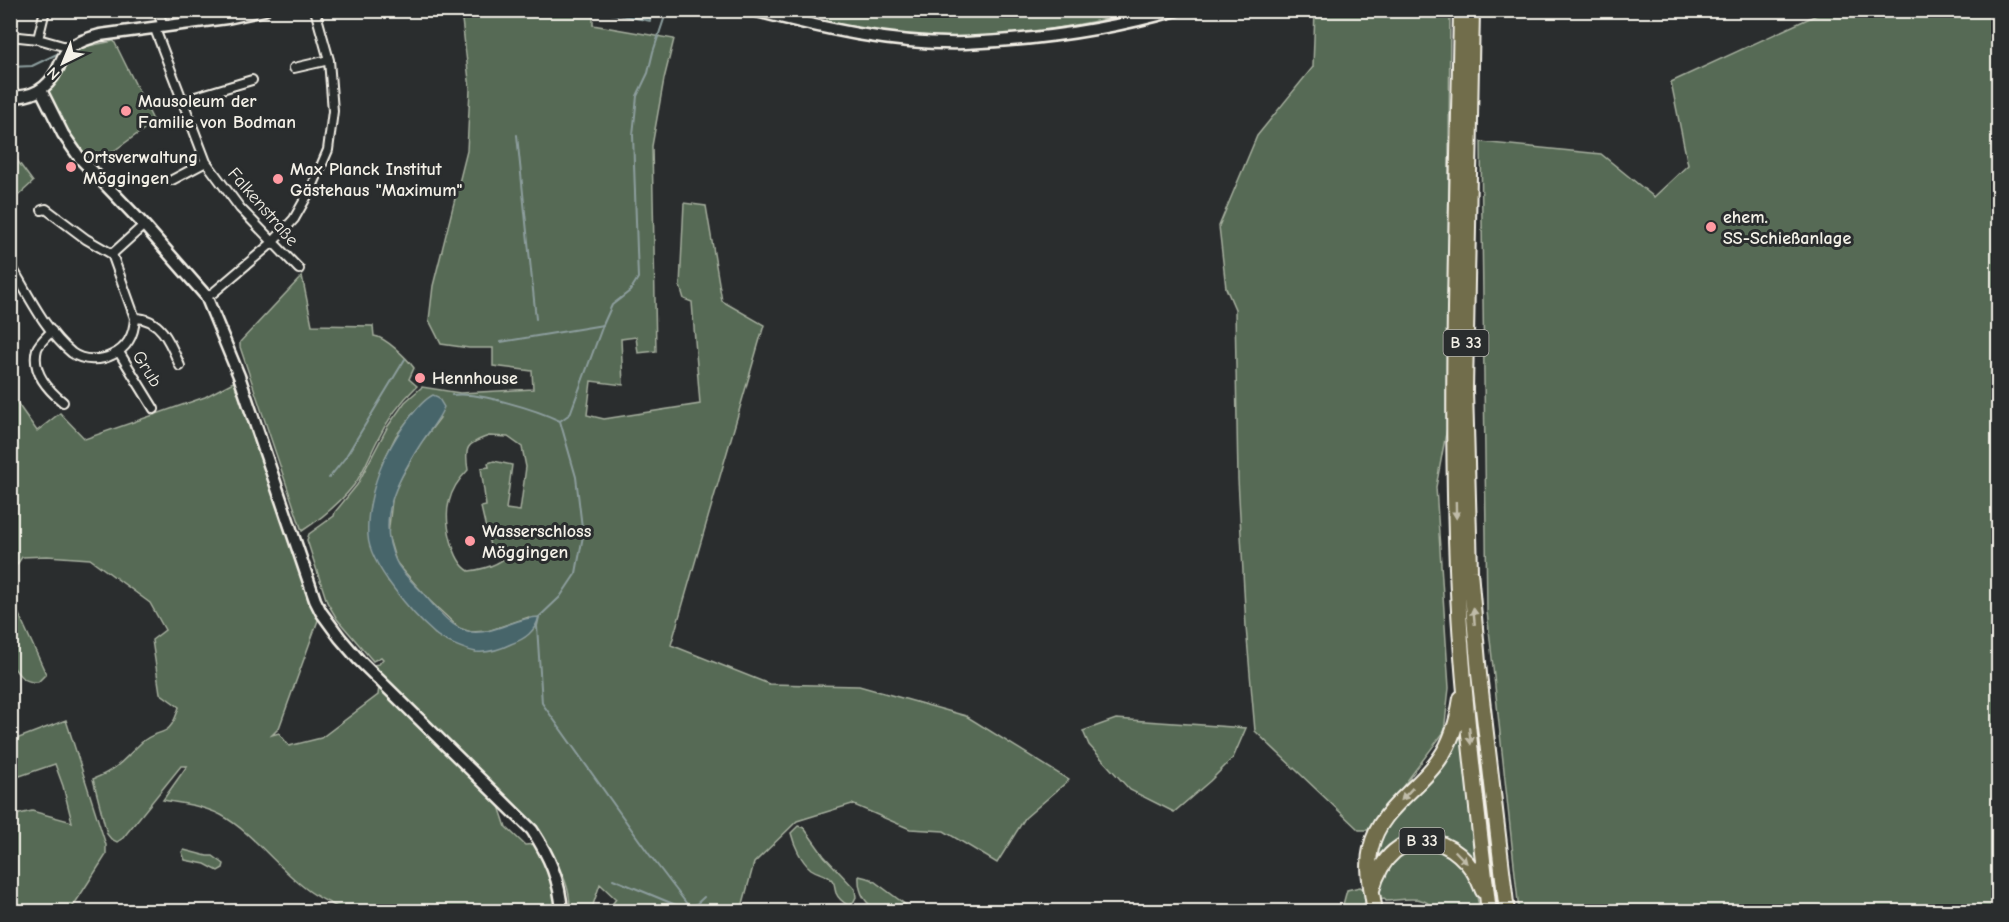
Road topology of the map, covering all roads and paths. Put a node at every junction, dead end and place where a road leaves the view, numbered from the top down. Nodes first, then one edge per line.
1 (45, 10) edge
2 (158, 10) edge
3 (264, 10) edge
4 (315, 10) edge
5 (753, 10) edge
6 (1177, 10) edge
7 (1461, 10) edge
8 (1472, 10) edge
9 (159, 28) junction
10 (10, 36) edge
11 (38, 39) junction
12 (70, 48) junction
13 (329, 60) junction
14 (294, 68) dead end
15 (252, 80) dead end
16 (41, 90) junction
17 (10, 97) edge
18 (182, 101) junction
19 (206, 162) junction
20 (172, 180) dead end
21 (42, 210) dead end
22 (144, 225) junction
23 (272, 243) junction
24 (112, 254) junction
25 (10, 264) edge
26 (299, 269) dead end
27 (206, 296) junction
28 (135, 318) junction
29 (52, 331) junction
30 (119, 352) junction
31 (180, 366) dead end
32 (63, 402) dead end
33 (154, 409) dead end
34 (1464, 678) junction
35 (1372, 892) junction
36 (1489, 908) edge
37 (562, 912) edge
38 (1374, 912) edge
39 (1507, 912) edge

1 - 11 street
2 - 9 street, Falkenstraße
3 - 9 street
4 - 13 street
5 - 6 street
7 -> 34 highway, B 33
39 -> 8 highway, B 33
9 - 12 street
9 - 18 street, Falkenstraße
10 - 11 street
11 - 12 street
12 - 16 street
13 - 14 street
13 - 23 street
15 - 18 street
16 - 17 street
16 - 22 street
18 - 19 street, Falkenstraße
19 - 20 street, Falkenstraße
19 - 23 street, Falkenstraße
21 - 24 street
22 - 24 street
22 - 27 street
23 - 26 street, Falkenstraße
23 - 27 street
24 - 28 street
25 - 29 street, Grub
27 - 37 street
28 - 30 street
28 - 31 street
29 - 30 street, Grub
29 - 32 street
30 - 33 street, Grub
34 -> 35 highway, B 33
34 -> 36 highway, B 33
35 -> 36 highway, B 33
35 - 38 highway, B 33

